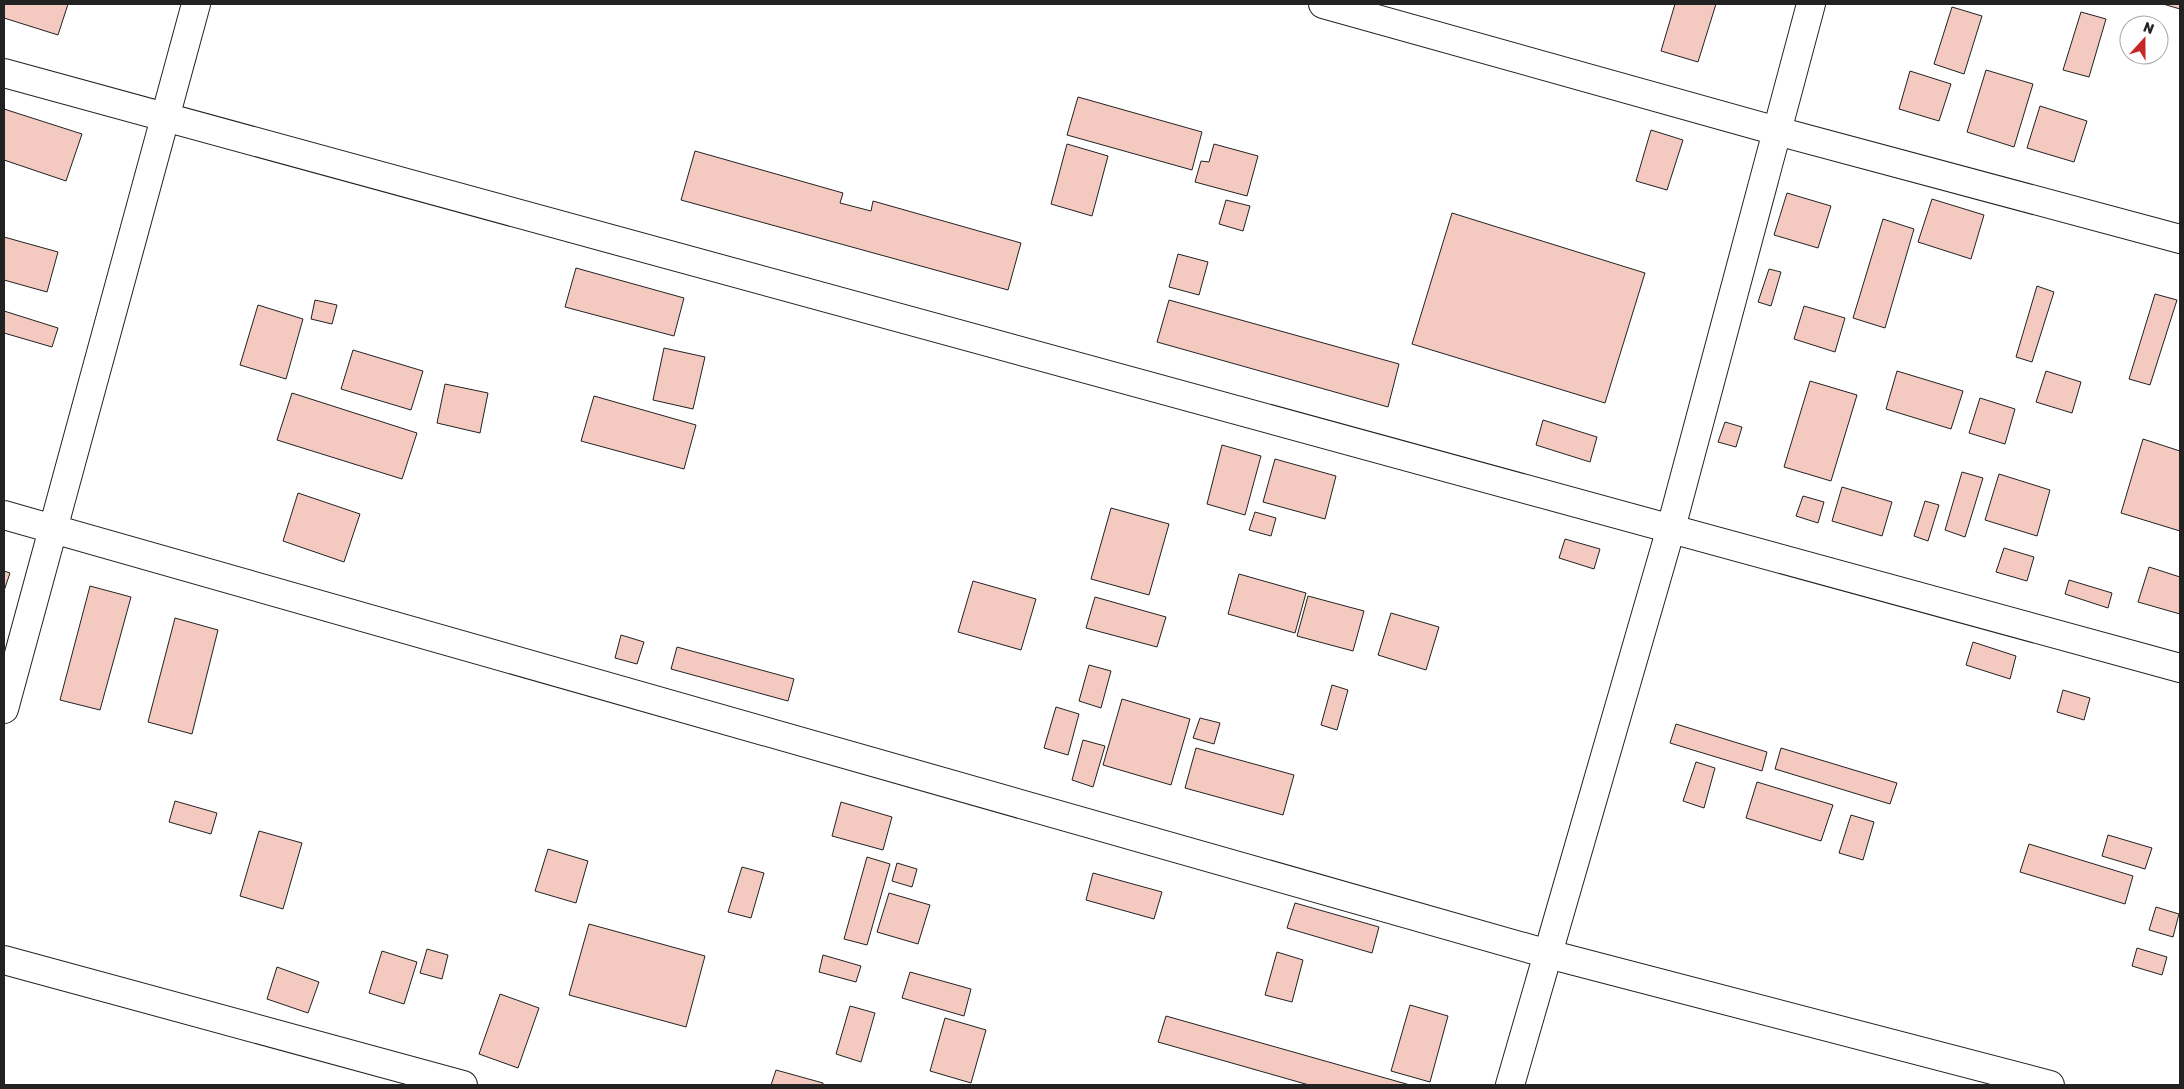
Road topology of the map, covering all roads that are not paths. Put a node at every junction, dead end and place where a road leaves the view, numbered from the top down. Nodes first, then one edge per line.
1 (196, 4) edge
2 (1323, 4) edge
3 (1811, 4) edge
4 (4, 72) edge
5 (164, 117) junction
6 (1777, 131) junction
7 (2180, 239) edge
8 (4, 515) edge
9 (53, 528) junction
10 (1671, 528) junction
11 (2180, 668) edge
12 (4, 709) edge
13 (1548, 954) junction
14 (4, 960) edge
15 (463, 1085) edge
16 (1510, 1085) edge
17 (2050, 1085) edge

1 - 5 street
2 - 6 street
3 - 6 street
4 - 5 street
5 - 9 street
5 - 10 street
6 - 7 street
6 - 10 street
8 - 9 street
9 - 12 street
9 - 13 street
10 - 11 street
10 - 13 street
13 - 16 street
13 - 17 street
14 - 15 street

